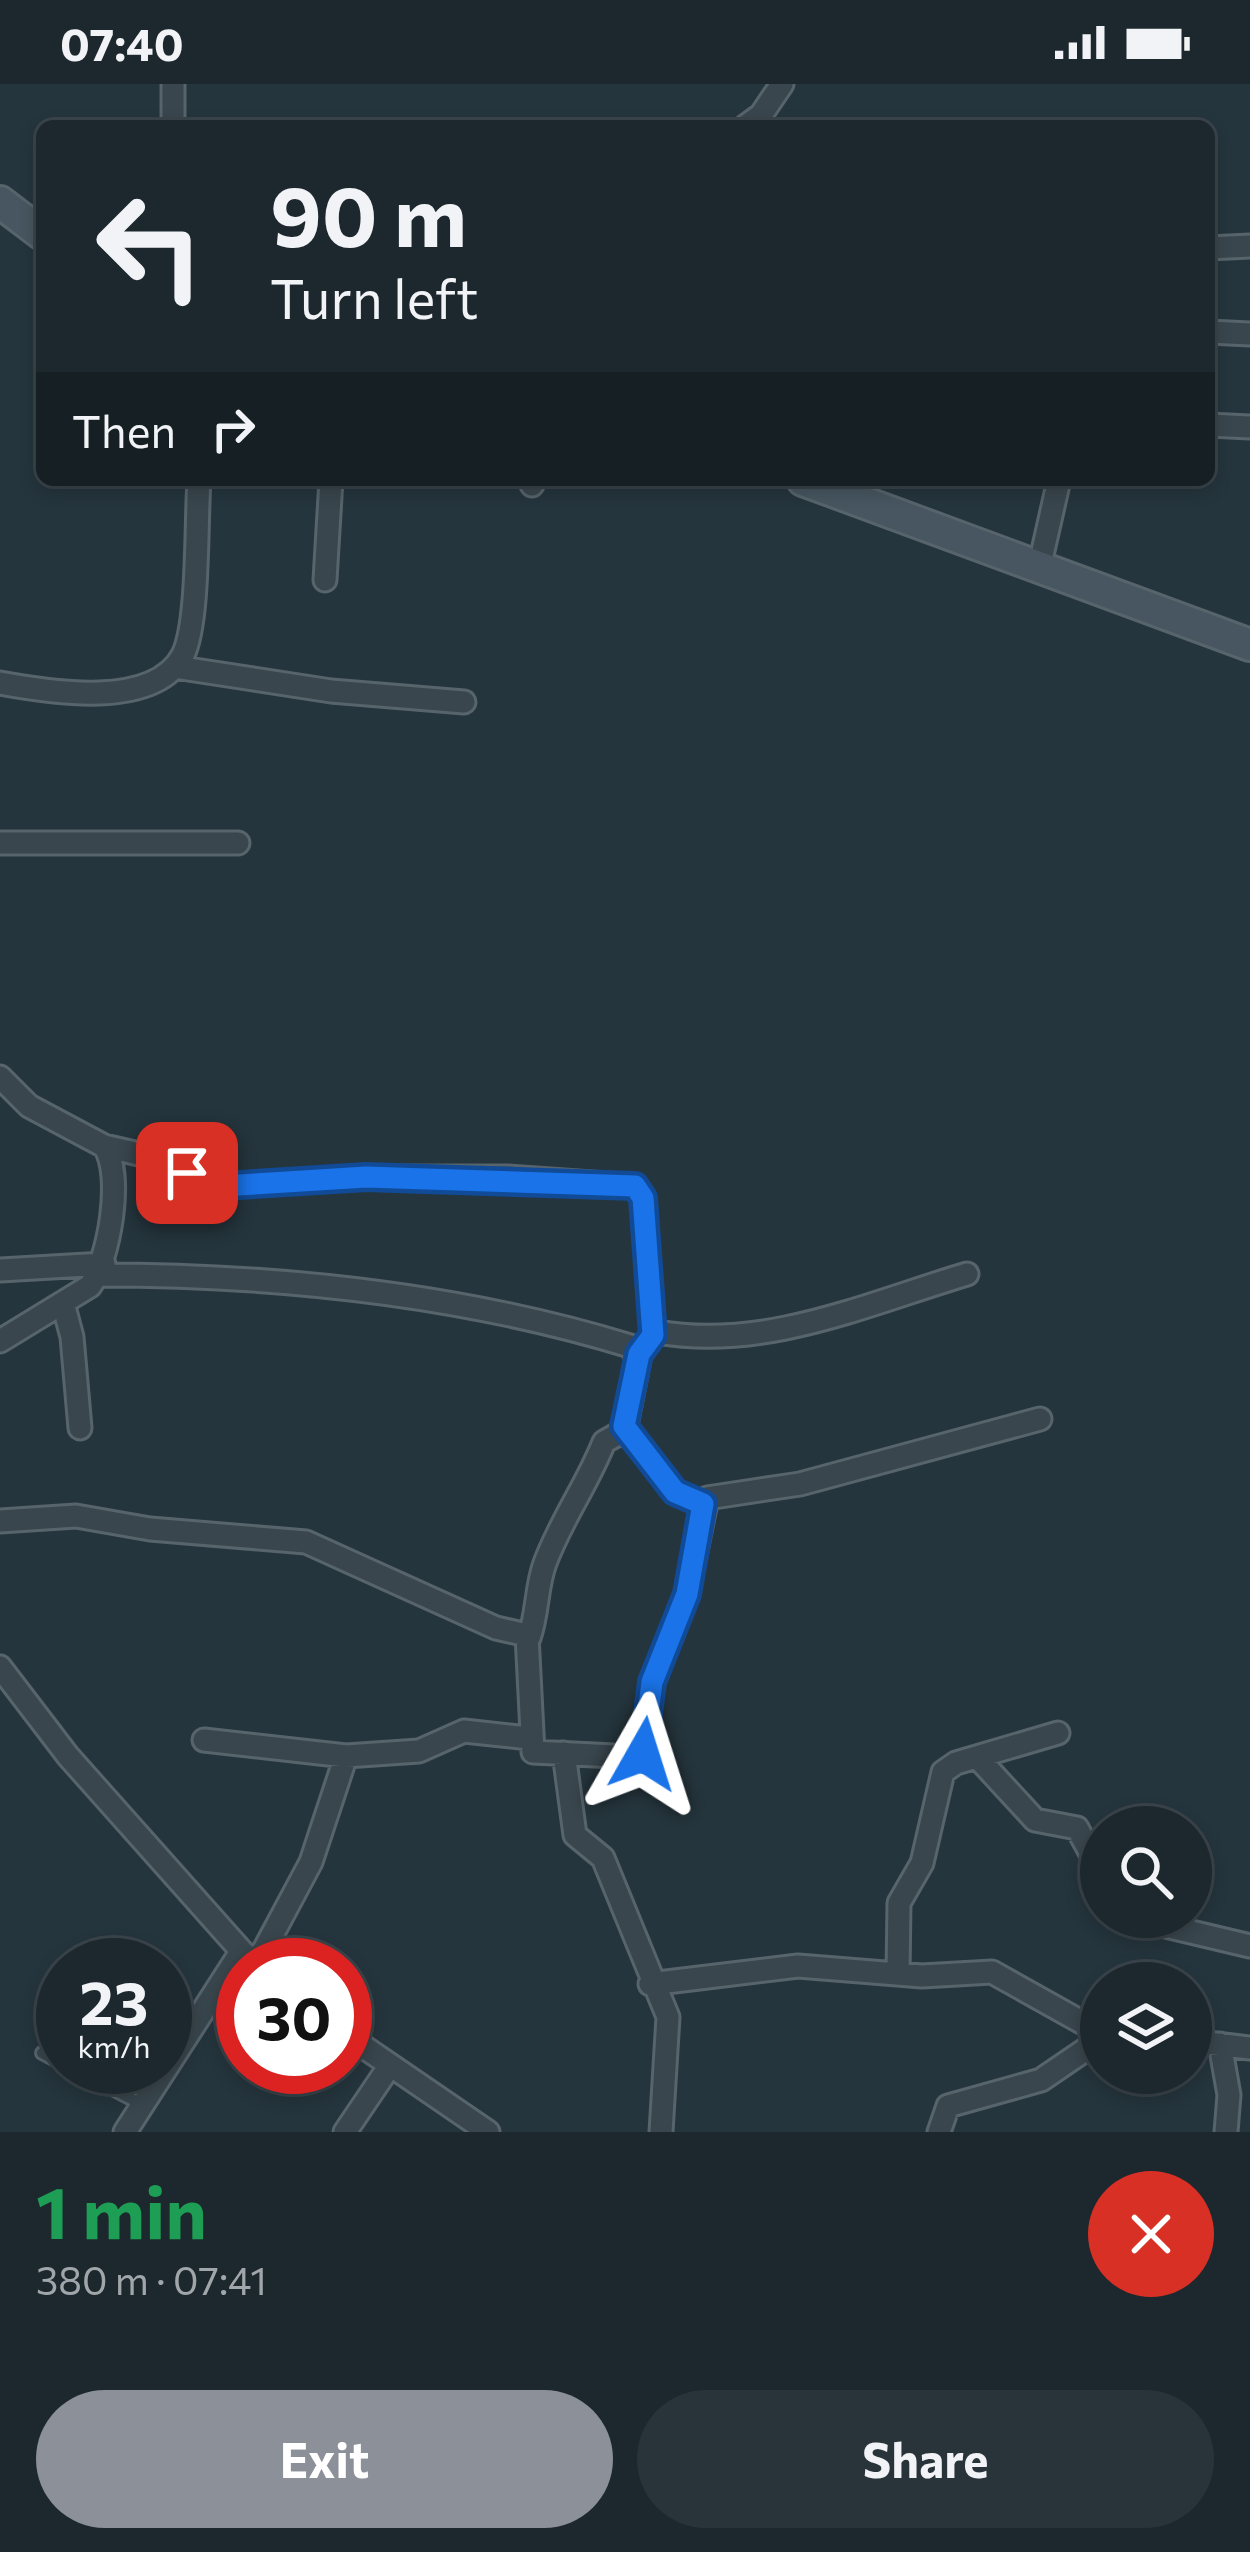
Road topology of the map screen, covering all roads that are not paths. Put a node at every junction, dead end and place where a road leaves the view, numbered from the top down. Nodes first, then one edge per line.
1 (173, 84) edge
2 (782, 84) edge
3 (173, 120) edge
4 (754, 120) edge
5 (0, 202) edge
6 (36, 229) edge
7 (1250, 246) edge
8 (1215, 248) edge
9 (1215, 332) edge
10 (1250, 334) edge
11 (1215, 425) edge
12 (1250, 427) edge
13 (199, 486) edge
14 (331, 486) edge
15 (1058, 486) edge
16 (843, 487) edge
17 (1040, 564) junction
18 (325, 580) dead end
19 (1250, 645) edge
20 (175, 667) junction
21 (0, 683) edge
22 (464, 702) dead end
23 (0, 843) edge
24 (238, 843) dead end
25 (0, 1077) edge
26 (104, 1146) junction
27 (101, 1269) junction
28 (0, 1270) edge
29 (967, 1274) dead end
30 (63, 1303) junction
31 (653, 1335) junction
32 (0, 1341) edge
33 (639, 1354) junction
34 (1040, 1419) dead end
35 (80, 1428) dead end
36 (626, 1430) junction
37 (703, 1504) junction
38 (0, 1521) edge
39 (529, 1638) junction
40 (0, 1667) edge
41 (1058, 1733) dead end
42 (529, 1738) junction
43 (204, 1740) dead end
44 (564, 1754) junction
45 (346, 1756) junction
46 (977, 1756) junction
47 (1080, 1834) edge
48 (1212, 1937) edge
49 (229, 1938) edge
50 (265, 1938) edge
51 (1250, 1946) edge
52 (898, 1974) junction
53 (650, 1984) junction
54 (216, 2007) edge
55 (1080, 2024) edge
56 (1212, 2043) edge
57 (1220, 2044) junction
58 (1250, 2048) edge
59 (1080, 2051) edge
60 (372, 2054) edge
61 (389, 2067) junction
62 (122, 2094) edge
63 (143, 2105) junction
64 (125, 2132) edge
65 (345, 2132) edge
66 (488, 2132) edge
67 (661, 2132) edge
68 (939, 2132) edge
69 (1226, 2132) edge

1 - 3 street
2 - 4 street
5 - 6 main road
7 - 8 street
9 - 10 street
11 - 12 street
13 - 20 street
14 - 18 street
15 - 17 street
16 - 17 main road
17 - 19 main road
20 - 21 street
20 - 22 street
23 - 24 street
25 - 26 street
26 - 27 street
26 - 31 street
27 - 28 street
27 - 30 street
27 - 33 street
29 - 31 street
30 - 32 street
30 - 35 street
31 - 33 street
33 - 36 street
34 - 37 street
36 - 37 street
36 - 39 street
37 - 44 street
38 - 39 street
39 - 42 street
40 - 49 street
41 - 46 street
42 - 44 street
42 - 45 street
43 - 45 street
44 - 53 street
45 - 50 street
46 - 47 street
46 - 52 street
48 - 51 street
52 - 53 street
52 - 55 street
53 - 67 street
54 - 63 street
56 - 57 street
57 - 58 street
57 - 69 street
59 - 68 street
60 - 61 street
61 - 65 street
61 - 66 street
62 - 63 lane
63 - 64 street

